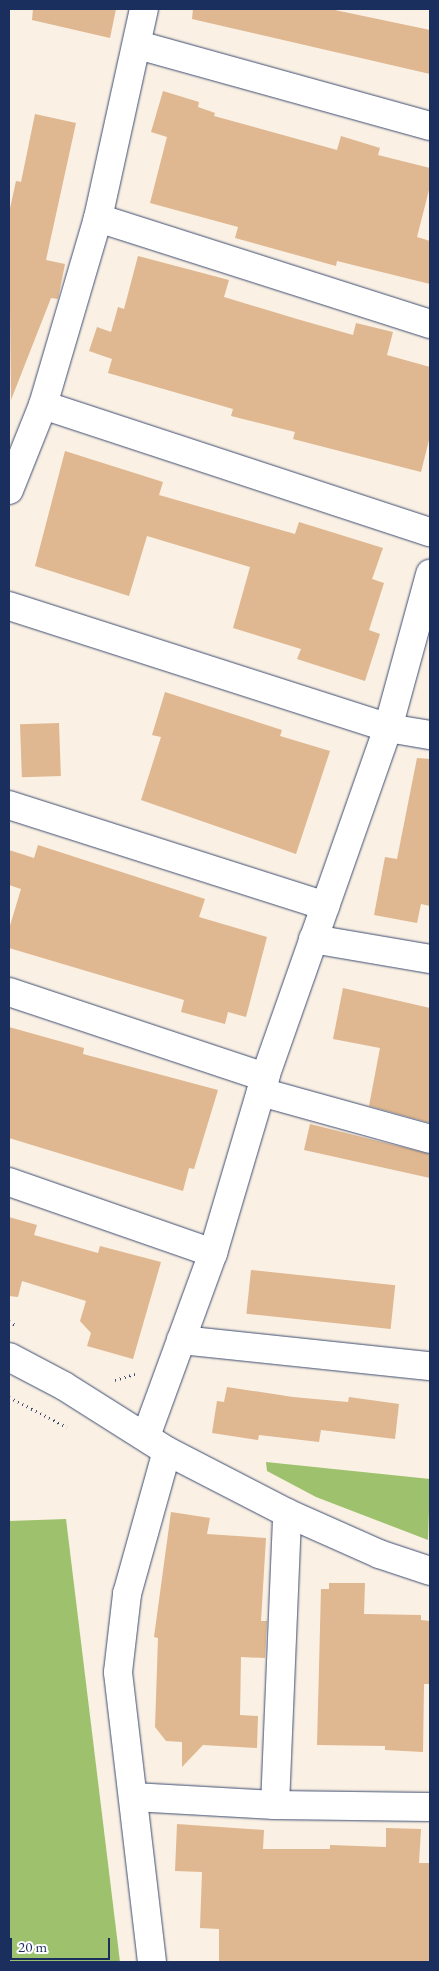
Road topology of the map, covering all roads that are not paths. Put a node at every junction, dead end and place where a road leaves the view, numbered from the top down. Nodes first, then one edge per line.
1 (144, 9) edge
2 (138, 45) junction
3 (430, 126) edge
4 (98, 218) junction
5 (430, 324) edge
6 (43, 405) junction
7 (9, 490) edge
8 (430, 532) edge
9 (430, 574) edge
10 (9, 606) edge
11 (388, 728) junction
12 (430, 734) edge
13 (9, 805) edge
14 (325, 906) junction
15 (314, 939) junction
16 (430, 959) edge
17 (9, 992) edge
18 (263, 1084) junction
19 (430, 1139) edge
20 (9, 1182) edge
21 (213, 1252) junction
22 (181, 1340) junction
23 (9, 1357) edge
24 (430, 1366) edge
25 (157, 1444) junction
26 (287, 1514) junction
27 (430, 1571) edge
28 (133, 1797) junction
29 (276, 1805) junction
30 (430, 1807) edge
31 (152, 1962) edge

1 - 2 street
2 - 3 street
2 - 4 street
4 - 5 street
4 - 6 street
6 - 7 street
6 - 8 street
9 - 11 street
10 - 11 street
11 - 12 street
11 - 14 street
13 - 14 street
14 - 15 street
15 - 16 street
15 - 18 street
17 - 18 street
18 - 19 street
18 - 21 street
20 - 21 street
21 - 22 street
22 - 24 street
22 - 25 street
23 - 25 street
25 - 26 street
25 - 28 street
26 - 27 street
26 - 29 street
28 - 29 street
28 - 31 street
29 - 30 street

